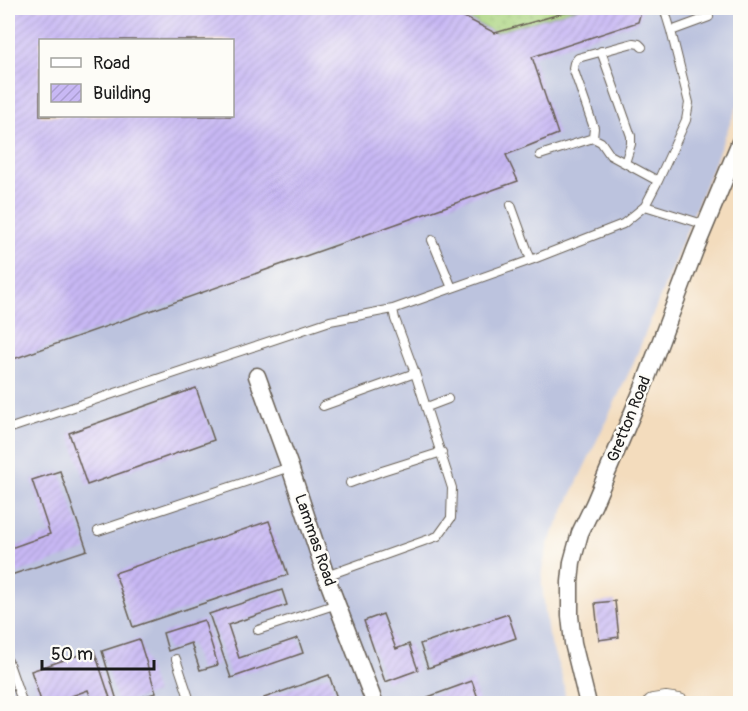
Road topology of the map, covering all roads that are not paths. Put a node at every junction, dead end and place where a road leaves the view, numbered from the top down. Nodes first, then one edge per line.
1 (664, 8) edge
2 (705, 8) edge
3 (671, 32) junction
4 (642, 47) dead end
5 (601, 51) junction
6 (593, 138) junction
7 (741, 142) edge
8 (540, 155) dead end
9 (625, 163) junction
10 (658, 181) junction
11 (511, 205) dead end
12 (645, 206) junction
13 (706, 225) junction
14 (432, 240) dead end
15 (531, 260) junction
16 (452, 288) junction
17 (393, 309) junction
18 (415, 373) junction
19 (257, 376) dead end
20 (448, 399) dead end
21 (322, 406) dead end
22 (427, 407) junction
23 (8, 429) edge
24 (442, 452) junction
25 (290, 468) junction
26 (350, 483) dead end
27 (98, 531) dead end
28 (326, 576) junction
29 (337, 604) junction
30 (258, 630) dead end
31 (176, 659) dead end
32 (8, 661) edge
33 (23, 704) edge
34 (191, 704) edge
35 (375, 704) edge
36 (588, 704) edge
37 (653, 704) edge
38 (679, 704) edge

1 - 3 lane
2 - 3 lane
3 - 10 lane
4 - 5 lane
5 - 6 lane
5 - 9 lane
6 - 8 lane
6 - 9 lane
7 - 13 street, Gretton Road
9 - 10 lane
10 - 12 lane
11 - 15 lane
12 - 13 lane
12 - 15 lane
13 - 36 street, Gretton Road
14 - 16 lane
15 - 16 lane
16 - 17 lane
17 - 18 lane
17 - 23 lane
18 - 21 lane
18 - 22 lane
19 - 25 street, Lammas Road
20 - 22 lane
22 - 24 lane
24 - 26 lane
24 - 28 lane
25 - 27 lane
25 - 28 street, Lammas Road
28 - 29 street, Lammas Road
29 - 30 lane
29 - 35 street, Lammas Road
31 - 34 lane
32 - 33 lane
37 - 38 street

